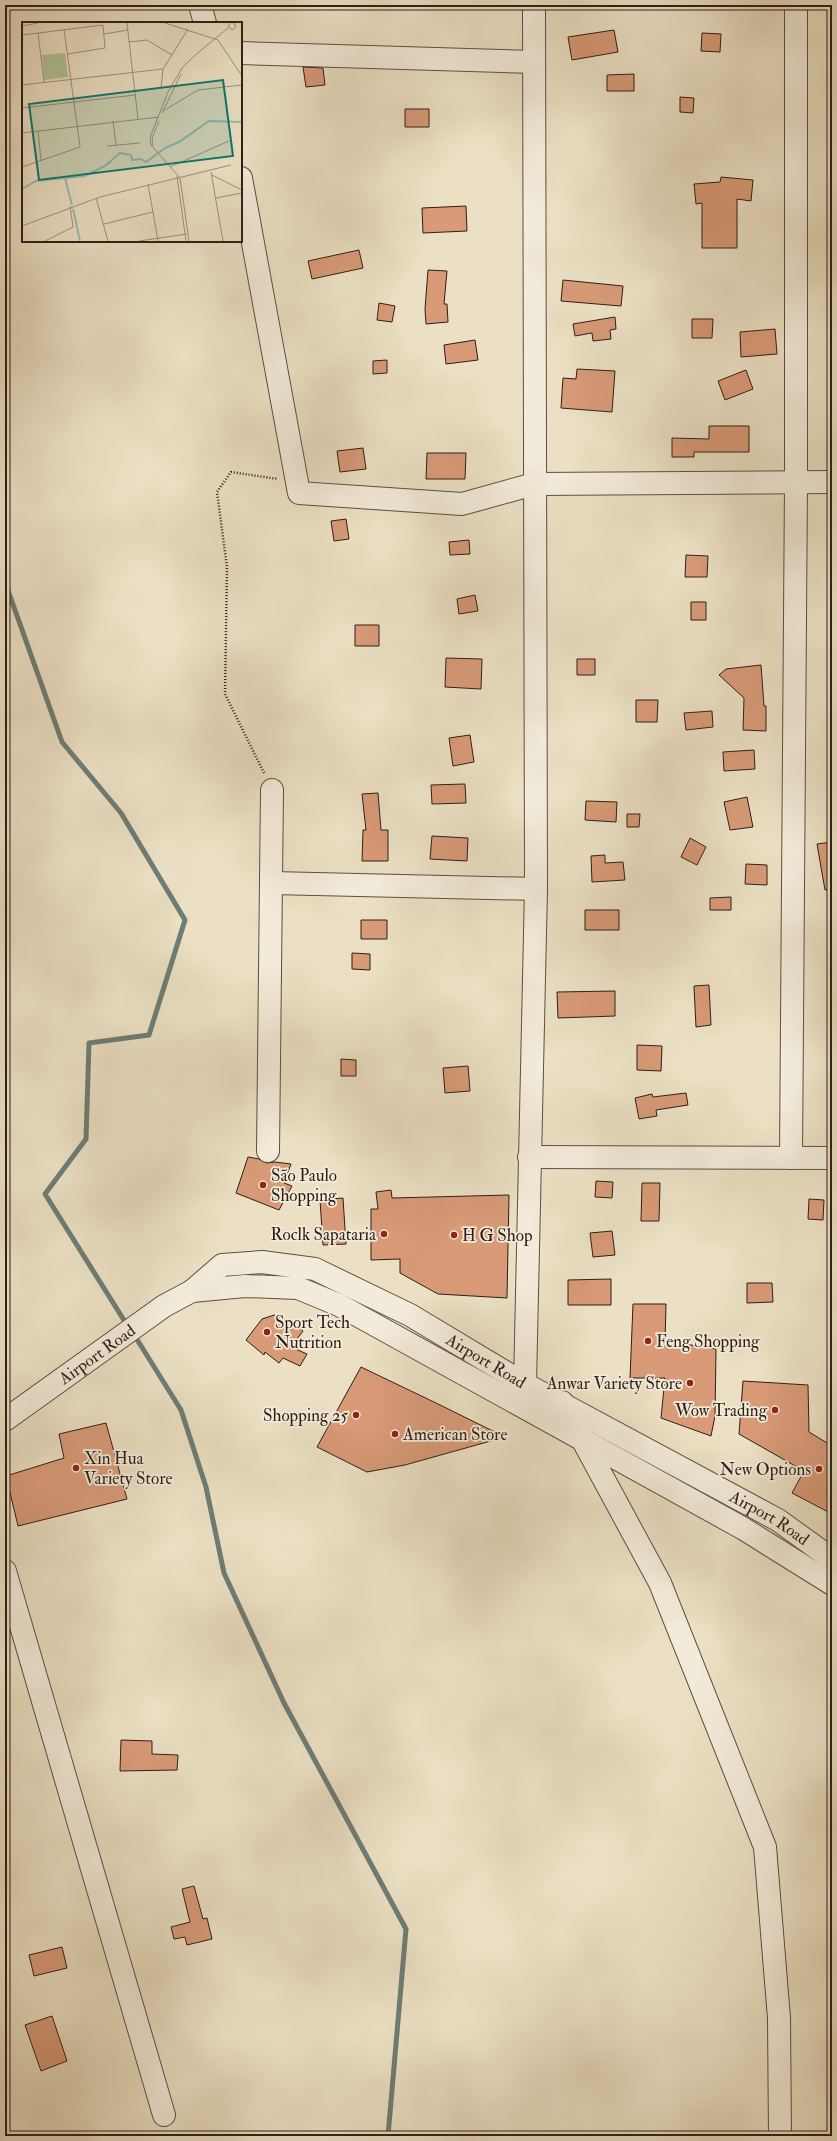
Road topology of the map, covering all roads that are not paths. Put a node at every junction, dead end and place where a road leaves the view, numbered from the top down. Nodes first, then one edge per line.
1 (200, 5) edge
2 (534, 5) edge
3 (796, 5) edge
4 (205, 22) edge
5 (242, 52) edge
6 (534, 62) junction
7 (242, 183) edge
8 (832, 482) edge
9 (796, 483) junction
10 (534, 484) junction
11 (272, 790) road end
12 (272, 883) junction
13 (536, 889) junction
14 (268, 1151) dead end
15 (529, 1158) junction
16 (791, 1158) junction
17 (832, 1158) edge
18 (192, 1291) junction
19 (525, 1384) junction
20 (562, 1402) junction
21 (526, 1408) junction
22 (5, 1420) edge
23 (582, 1439) junction
24 (832, 1559) edge
25 (5, 1571) edge
26 (832, 1584) edge
27 (164, 2115) dead end
28 (780, 2136) edge

1 - 4 street
2 - 6 street
3 - 9 street
5 - 6 street
6 - 10 street
7 - 10 street
8 - 9 street
9 - 10 street
9 - 16 street
10 - 13 street
11 - 12 street
12 - 13 street
12 - 14 street
13 - 15 street
15 - 16 street
15 - 19 street
16 - 17 street
18 - 19 street, Airport Road
18 - 21 street, Airport Road
18 - 22 street, Airport Road
19 - 20 street, Airport Road
19 - 21 street
20 - 23 street
20 - 24 street, Airport Road
21 - 23 street, Airport Road
23 - 26 street, Airport Road
23 - 28 street
25 - 27 street

